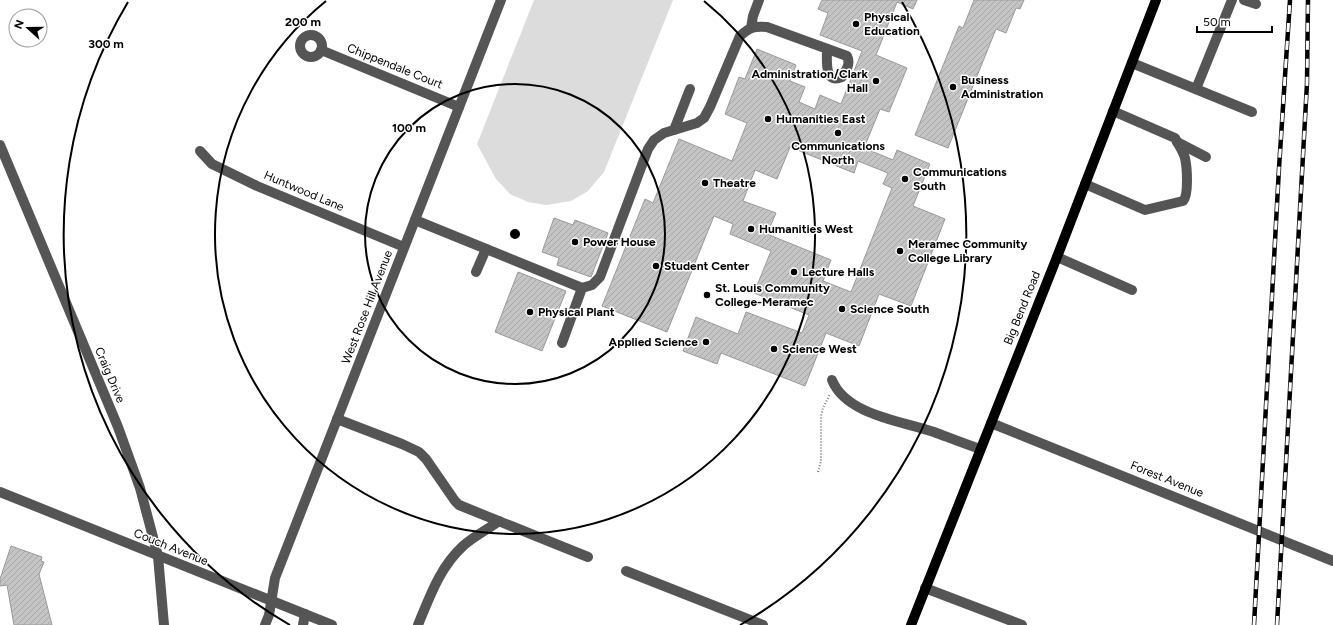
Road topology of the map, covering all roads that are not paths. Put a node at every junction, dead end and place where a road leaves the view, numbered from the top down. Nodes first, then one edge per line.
1 (502, 0) edge
2 (758, 0) edge
3 (1156, 0) edge
4 (1232, 0) edge
5 (1244, 0) edge
6 (1256, 4) dead end
7 (751, 28) junction
8 (827, 49) dead end
9 (321, 50) dead end
10 (1132, 63) junction
11 (690, 89) dead end
12 (1196, 89) junction
13 (459, 107) junction
14 (1113, 111) junction
15 (1252, 112) dead end
16 (674, 130) junction
17 (1177, 142) junction
18 (0, 145) edge
19 (200, 151) dead end
20 (1206, 157) dead end
21 (1085, 184) junction
22 (415, 220) junction
23 (404, 247) junction
24 (486, 249) junction
25 (1057, 257) junction
26 (476, 272) dead end
27 (582, 288) junction
28 (1132, 290) dead end
29 (562, 343) dead end
30 (834, 384) road end
31 (337, 419) junction
32 (991, 423) junction
33 (980, 449) junction
34 (0, 492) edge
35 (499, 521) junction
36 (158, 556) junction
37 (588, 557) dead end
38 (1333, 561) edge
39 (626, 571) dead end
40 (925, 588) junction
41 (271, 601) junction
42 (305, 614) junction
43 (164, 625) edge
44 (265, 625) edge
45 (303, 625) edge
46 (332, 625) edge
47 (418, 625) edge
48 (764, 625) edge
49 (911, 625) edge
50 (1022, 625) edge

1 - 13 street, West Rose Hill Avenue
2 - 7 street
3 - 10 main road, Big Bend Road
4 - 12 street
5 - 6 street
7 - 8 street
7 - 16 street
9 - 13 street, Chippendale Court
10 - 12 street
10 - 14 main road, Big Bend Road
11 - 16 street
12 - 15 street
13 - 22 street, West Rose Hill Avenue
14 - 17 street
14 - 21 main road, Big Bend Road
16 - 27 street
17 - 20 street
17 - 21 street
18 - 36 street, Craig Drive
19 - 23 street, Huntwood Lane
21 - 25 main road, Big Bend Road
22 - 23 street, West Rose Hill Avenue
22 - 24 street
23 - 31 street, West Rose Hill Avenue
24 - 26 street
24 - 27 street
25 - 28 street
25 - 32 main road, Big Bend Road
27 - 29 street
30 - 33 street
31 - 35 street
31 - 41 street, West Rose Hill Avenue
32 - 33 main road, Big Bend Road
32 - 38 street, Forest Avenue
33 - 40 main road, Big Bend Road
34 - 36 street, Couch Avenue
35 - 37 street
35 - 47 street
36 - 41 street, Couch Avenue
36 - 43 street, Craig Drive
39 - 48 street
40 - 49 main road, Big Bend Road
40 - 50 street
41 - 42 street, Couch Avenue
41 - 44 street, West Rose Hill Avenue
42 - 45 street
42 - 46 street, Couch Avenue

